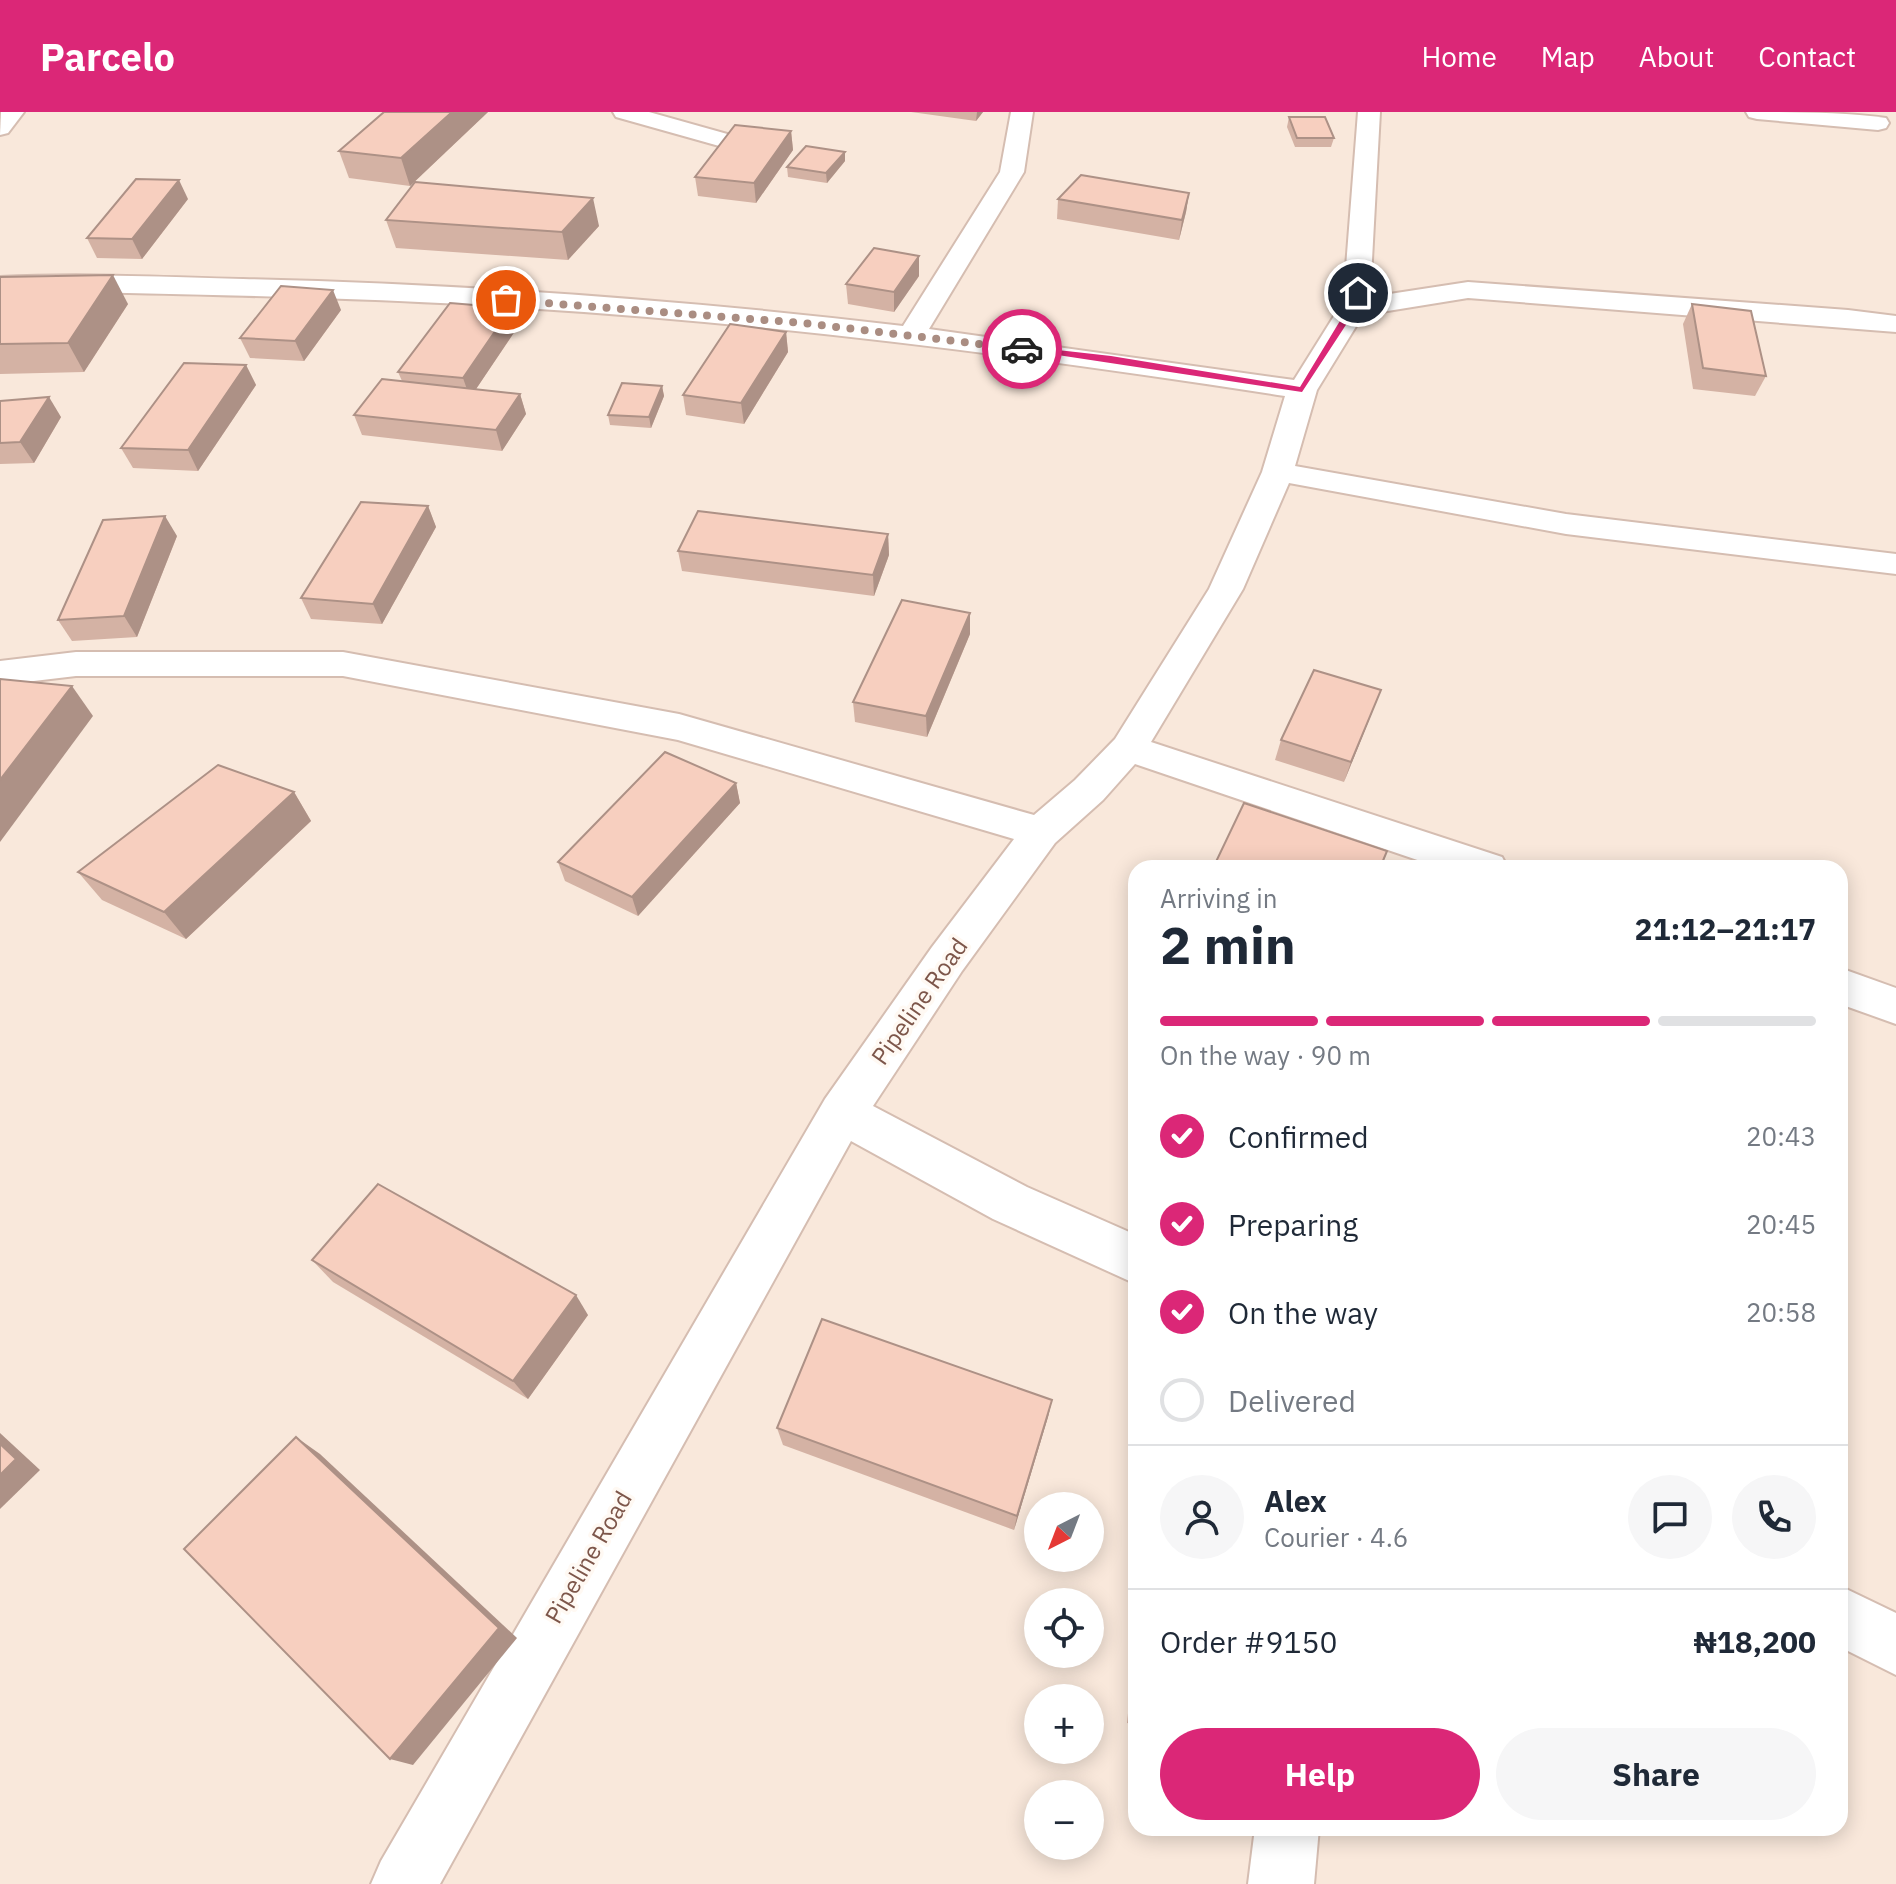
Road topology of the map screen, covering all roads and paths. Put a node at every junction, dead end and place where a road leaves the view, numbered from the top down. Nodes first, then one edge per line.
1 (13, 112) edge
2 (624, 112) edge
3 (1022, 112) edge
4 (1369, 112) edge
5 (1757, 112) edge
6 (1878, 123) dead end
7 (0, 128) edge
8 (737, 144) edge
9 (0, 285) edge
10 (1353, 308) junction
11 (1896, 324) edge
12 (911, 336) junction
13 (1302, 390) junction
14 (1278, 472) junction
15 (1896, 564) edge
16 (0, 673) edge
17 (1128, 748) junction
18 (1041, 832) junction
19 (1464, 860) edge
20 (1848, 989) edge
21 (1896, 1006) edge
22 (842, 1113) junction
23 (1128, 1256) edge
24 (1848, 1619) edge
25 (1896, 1645) edge
26 (1286, 1836) edge
27 (404, 1884) edge
28 (1281, 1884) edge

1 - 7 street
2 - 8 street
3 - 12 street
4 - 10 street, Pipeline Road
5 - 6 street
9 - 12 street
10 - 11 street
10 - 13 street, Pipeline Road
12 - 13 street
13 - 14 street, Pipeline Road
14 - 15 street
14 - 17 street, Pipeline Road
16 - 18 street
17 - 18 street, Pipeline Road
17 - 19 street
18 - 22 street, Pipeline Road
20 - 21 street
22 - 23 street
22 - 27 street, Pipeline Road
24 - 25 street
26 - 28 street

